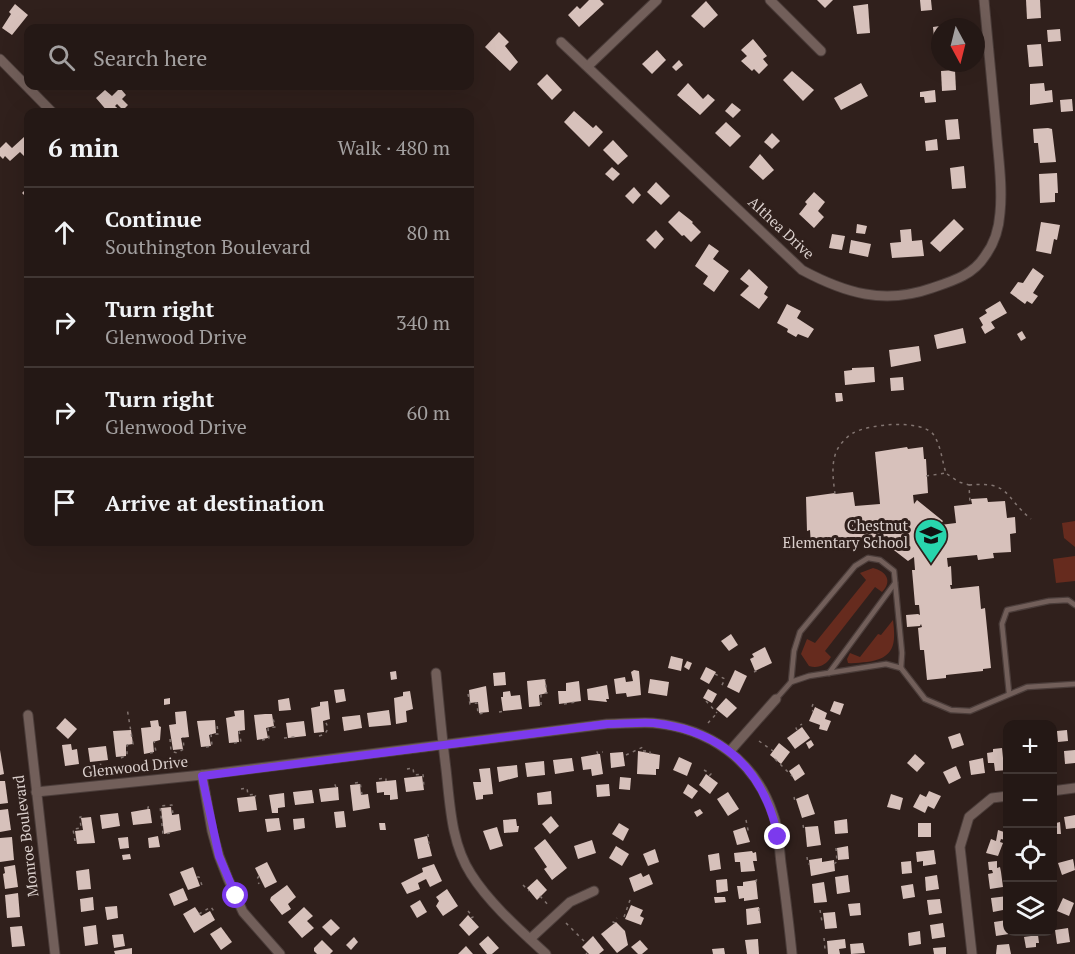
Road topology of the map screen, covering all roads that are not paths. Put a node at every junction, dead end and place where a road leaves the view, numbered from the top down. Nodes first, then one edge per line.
1 (657, 0) edge
2 (770, 0) edge
3 (984, 0) edge
4 (561, 42) dead end
5 (821, 51) dead end
6 (0, 59) edge
7 (588, 66) junction
8 (24, 83) edge
9 (30, 90) edge
10 (48, 108) edge
11 (895, 583) junction
12 (1075, 605) edge
13 (901, 668) junction
14 (436, 673) dead end
15 (829, 673) junction
16 (791, 682) junction
17 (1075, 684) edge
18 (1010, 693) junction
19 (776, 699) joint
20 (28, 715) dead end
21 (443, 744) junction
22 (730, 751) junction
23 (202, 776) junction
24 (1075, 788) edge
25 (1057, 790) edge
26 (36, 792) junction
27 (1003, 797) edge
28 (594, 891) dead end
29 (530, 939) junction
30 (55, 954) edge
31 (280, 954) edge
32 (546, 954) edge
33 (792, 954) edge
34 (972, 954) edge

1 - 7 street
2 - 5 street
3 - 7 street, Althea Drive
4 - 7 street, Althea Drive
6 - 8 street
9 - 10 street
11 - 13 lane
11 - 15 lane
11 - 16 lane
12 - 18 lane
13 - 15 lane
13 - 18 lane
14 - 21 street
15 - 16 lane
16 - 19 lane
17 - 18 lane
19 - 22 street
20 - 26 street, Monroe Boulevard
21 - 22 street, Glenwood Drive
21 - 23 street, Glenwood Drive
21 - 29 street
22 - 33 street, Glenwood Drive
23 - 26 street, Glenwood Drive
23 - 31 street
24 - 25 street
26 - 30 street, Monroe Boulevard
27 - 34 street
28 - 29 street
29 - 32 street

